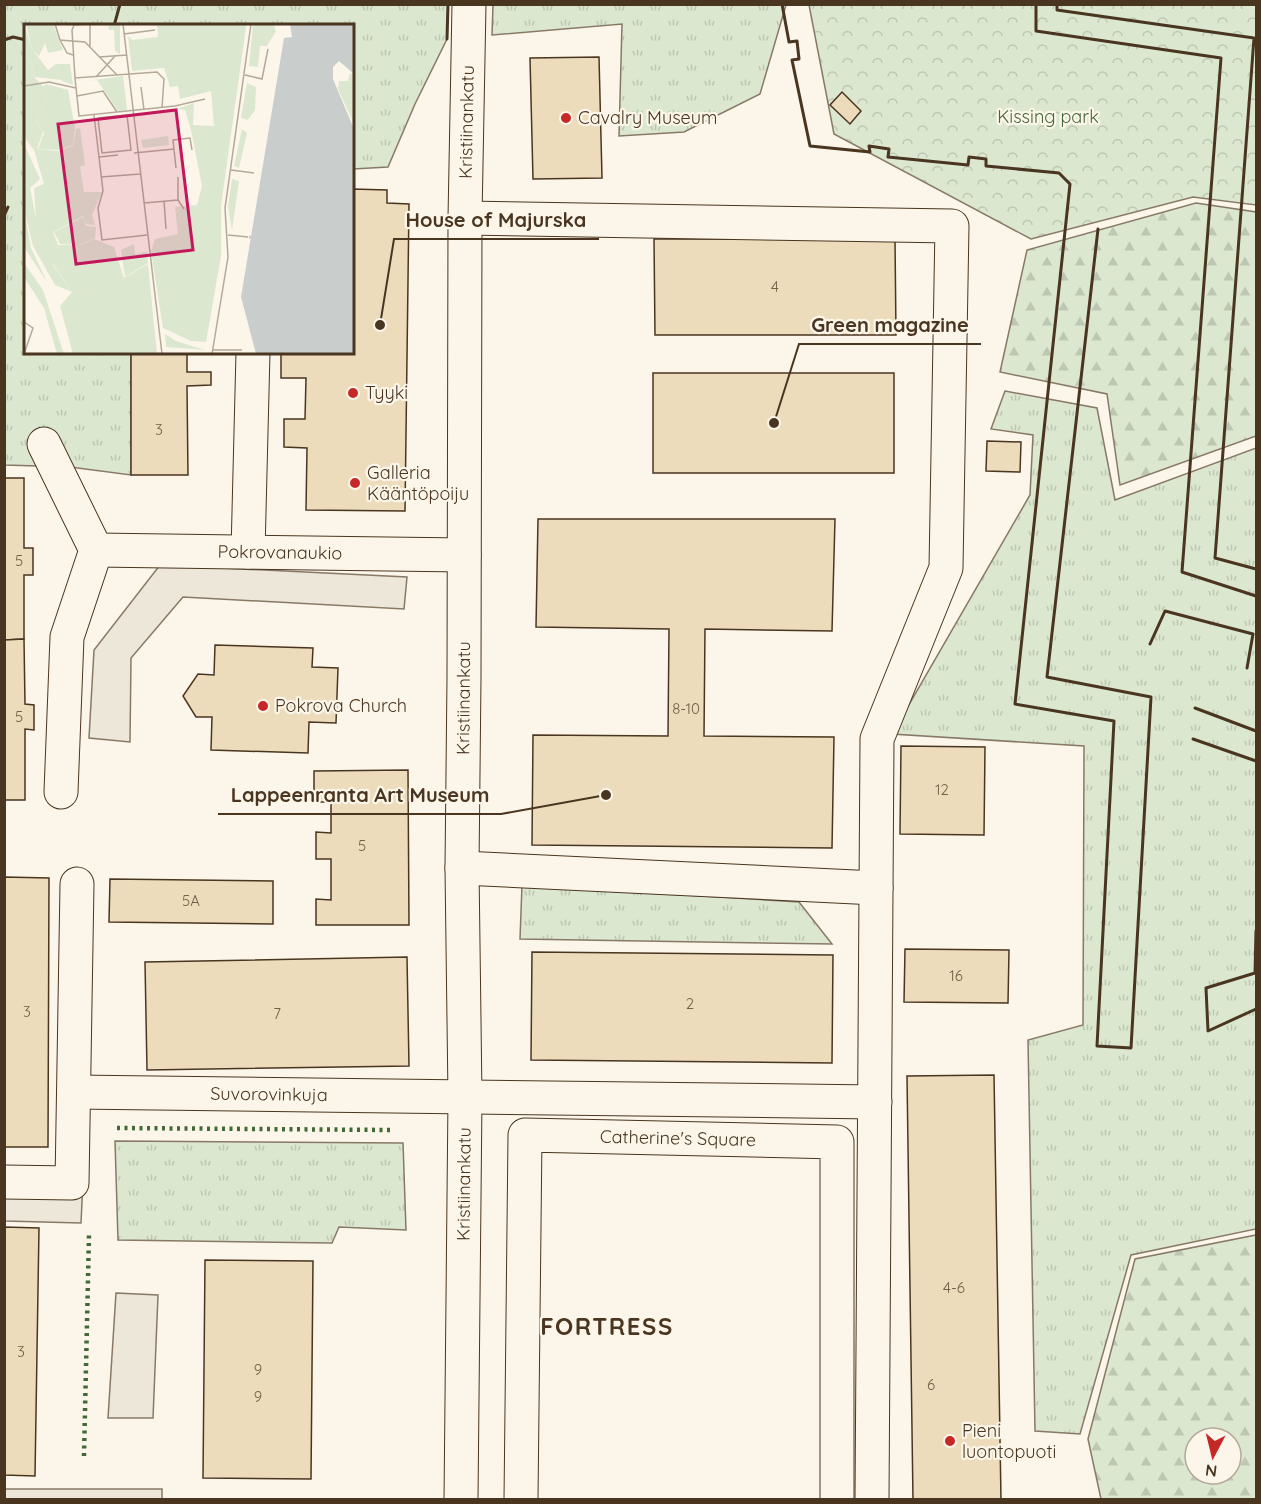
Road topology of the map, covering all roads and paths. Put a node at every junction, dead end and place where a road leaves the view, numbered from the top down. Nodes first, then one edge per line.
1 (469, 4) edge
2 (465, 218) junction
3 (253, 354) edge
4 (44, 444) dead end
5 (96, 550) junction
6 (248, 552) junction
7 (464, 555) junction
8 (61, 792) dead end
9 (462, 868) junction
10 (77, 884) dead end
11 (876, 888) junction
12 (74, 1092) junction
13 (465, 1097) junction
14 (875, 1102) junction
15 (4, 1182) edge
16 (461, 1500) edge
17 (521, 1500) edge
18 (837, 1500) edge
19 (872, 1500) edge

1 - 2 street, Kristiinankatu
2 - 7 street, Kristiinankatu
2 - 11 street
3 - 6 street
4 - 5 street
5 - 6 street, Pokrovanaukio
5 - 8 street
6 - 7 street, Pokrovanaukio
7 - 9 street, Kristiinankatu
9 - 11 street
9 - 13 street, Kristiinankatu
10 - 12 street
11 - 14 street
12 - 13 street, Suvorovinkuja
12 - 15 street
13 - 14 street, Suvorovinkuja
13 - 16 street, Kristiinankatu
14 - 19 street
17 - 18 street, Catherine's Square

